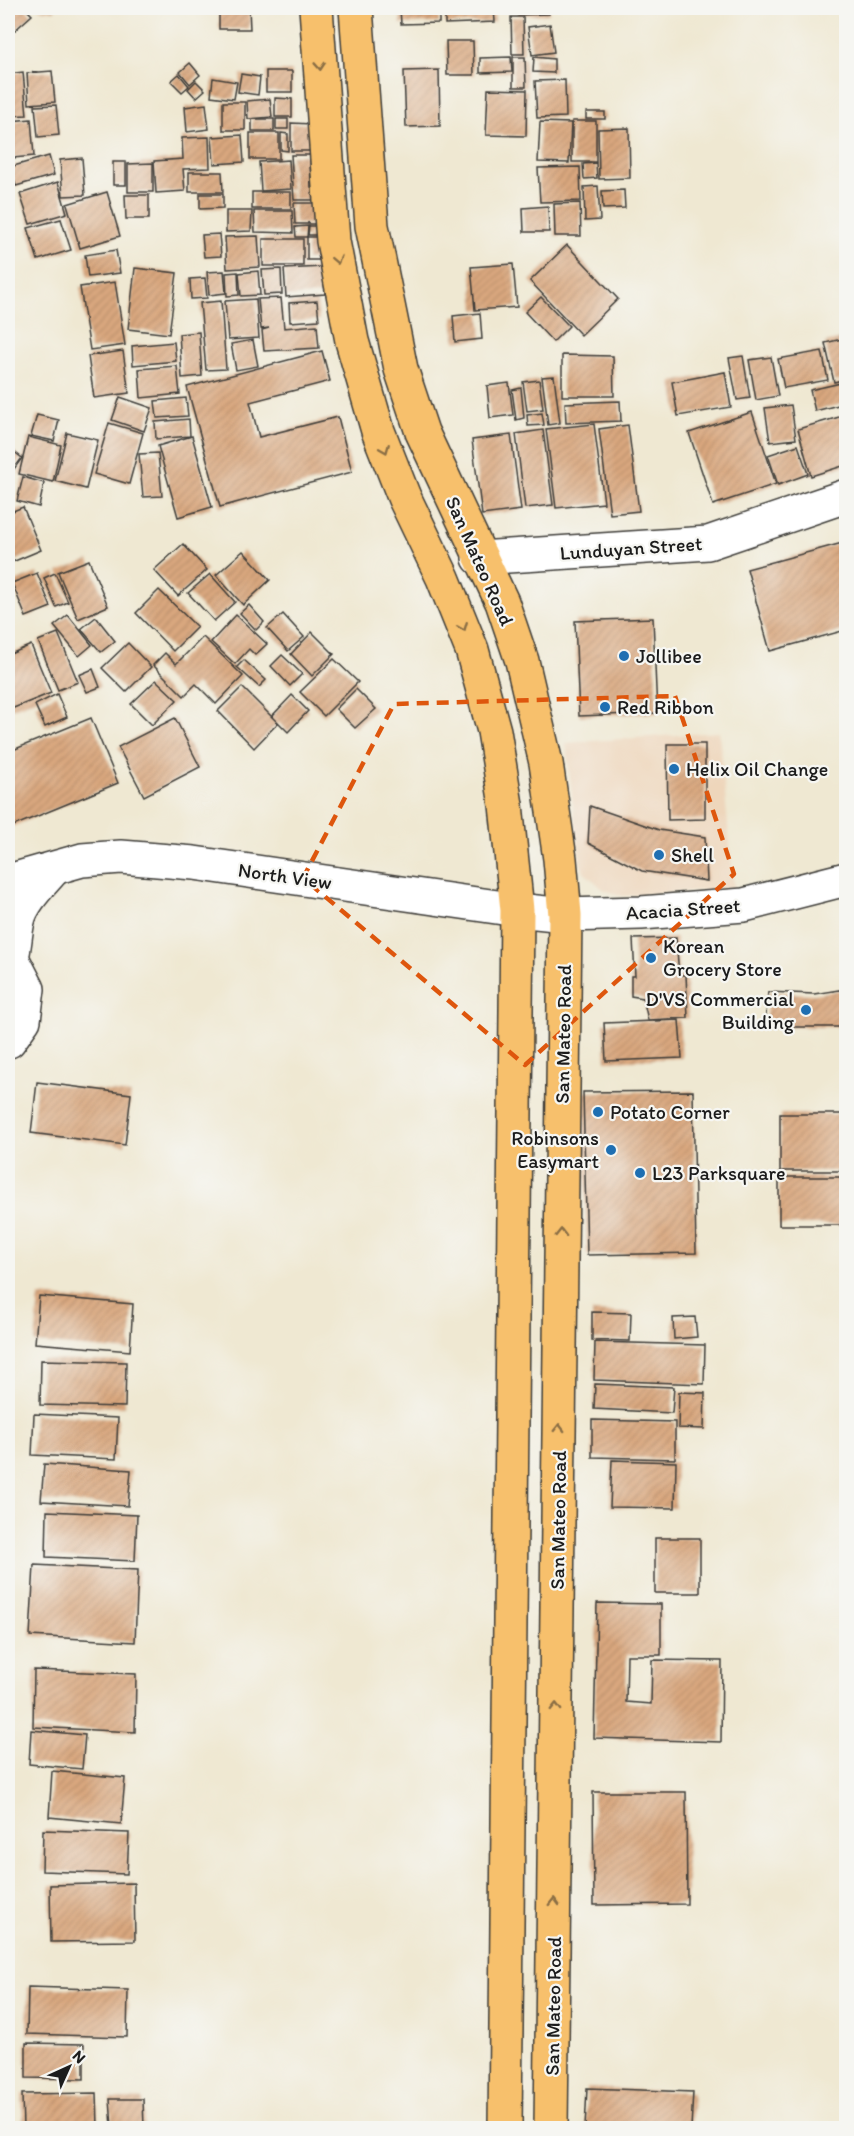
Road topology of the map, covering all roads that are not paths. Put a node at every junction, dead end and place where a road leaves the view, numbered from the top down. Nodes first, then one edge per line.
1 (316, 8) edge
2 (356, 8) edge
3 (846, 496) edge
4 (479, 558) junction
5 (53, 870) junction
6 (846, 879) edge
7 (8, 881) edge
8 (517, 910) junction
9 (565, 915) junction
10 (13, 919) edge
11 (10, 966) edge
12 (8, 1044) edge
13 (505, 2128) edge
14 (551, 2128) edge

1 -> 8 main road, San Mateo Road
2 - 4 main road, San Mateo Road
3 - 4 street, Lunduyan Street
4 - 9 main road, San Mateo Road
5 - 7 street, North View
5 - 8 street, North View
5 - 10 street
6 - 9 street, Acacia Street
8 - 9 street, Acacia Street
8 - 13 main road, San Mateo Road
14 -> 9 main road, San Mateo Road
10 - 11 street
11 - 12 street

